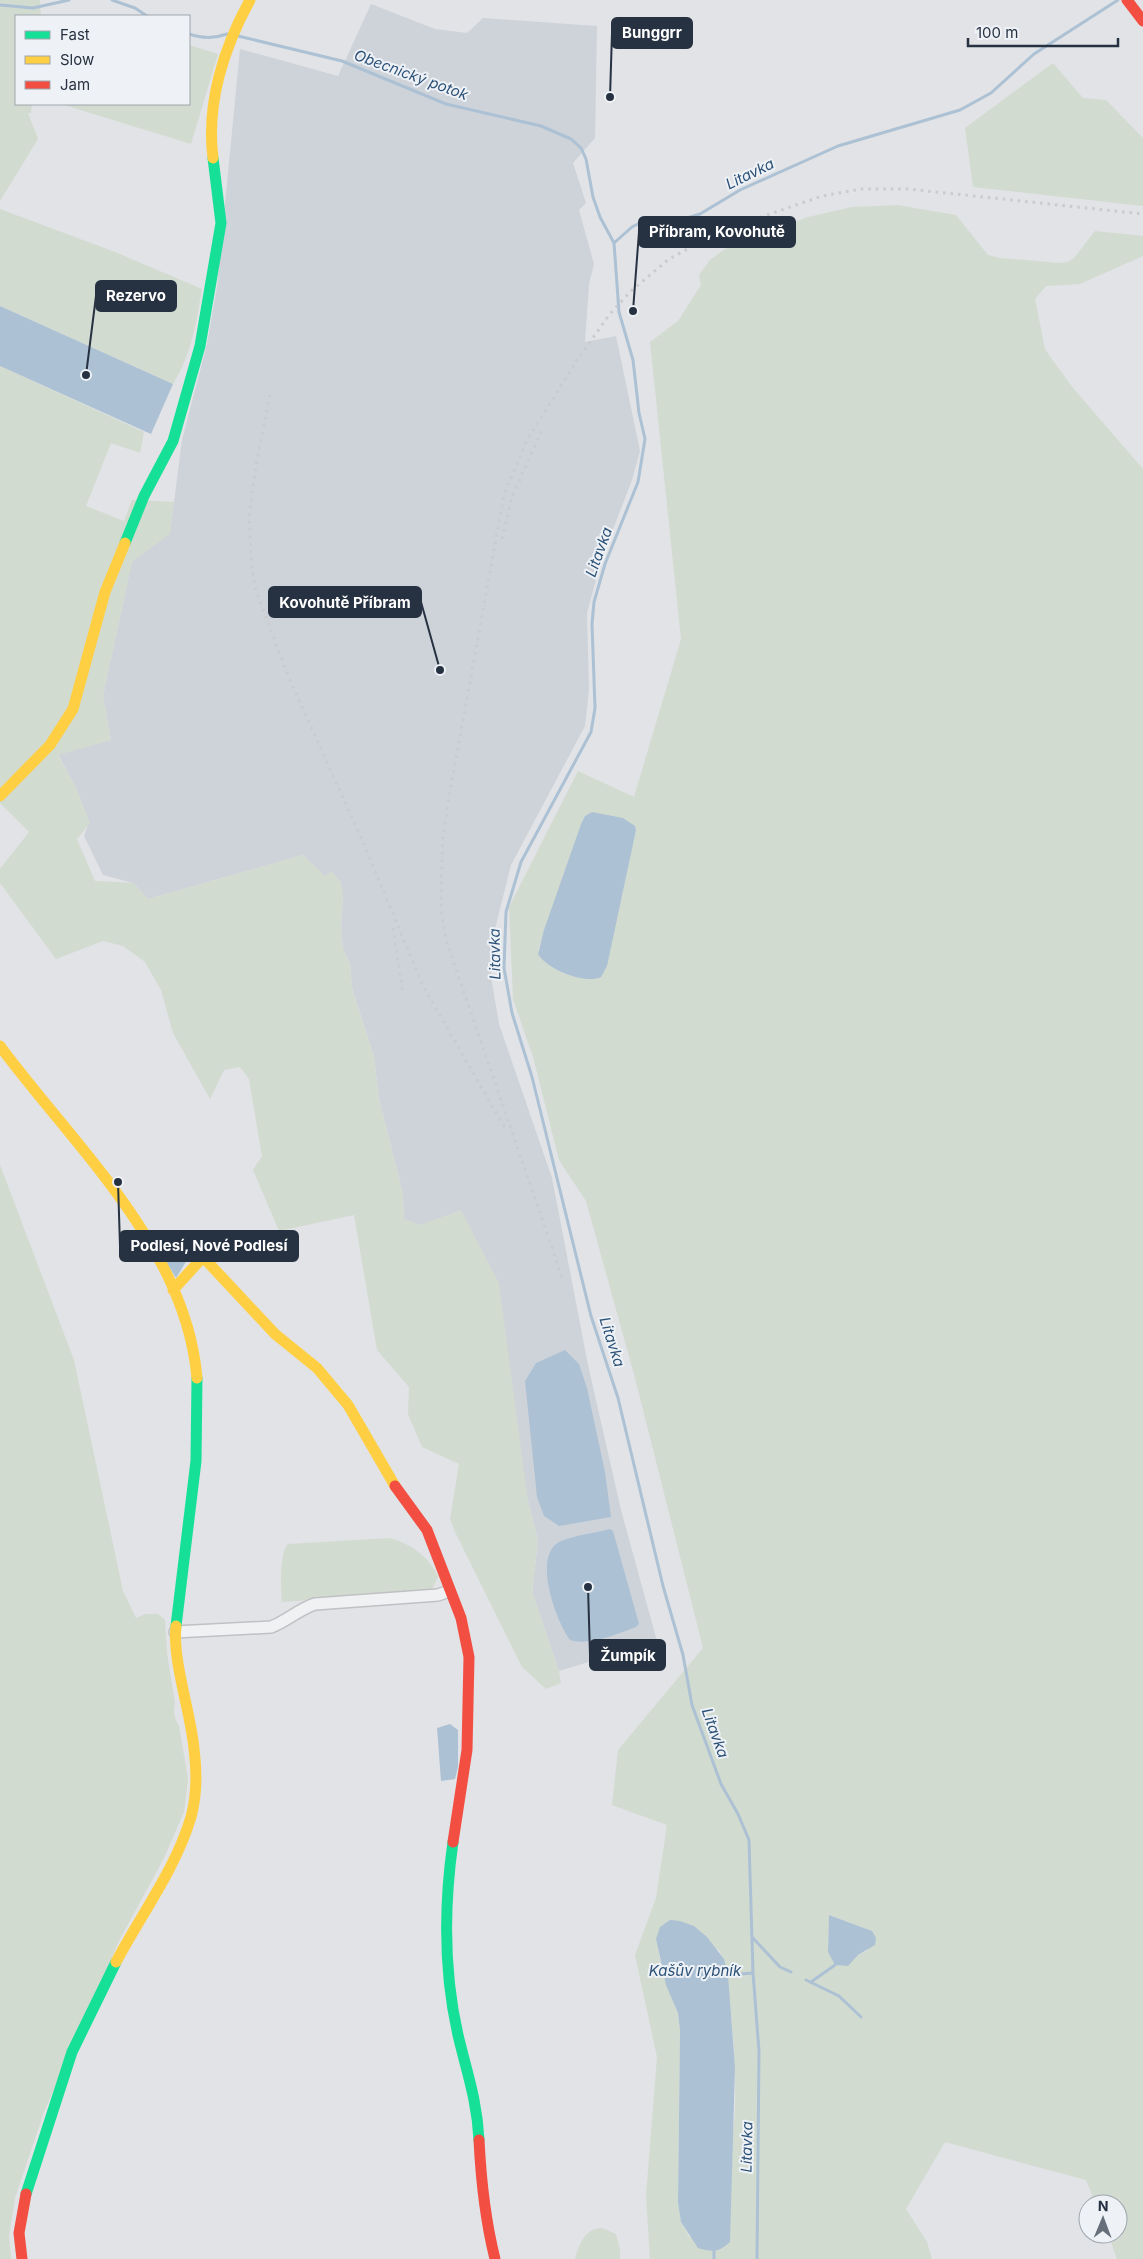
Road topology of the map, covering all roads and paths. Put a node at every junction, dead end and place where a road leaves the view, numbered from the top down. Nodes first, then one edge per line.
1 (250, 0) edge
2 (1130, 4) edge
3 (1143, 21) edge
4 (0, 796) edge
5 (0, 1046) edge
6 (173, 1290) junction
7 (449, 1591) junction
8 (176, 1632) junction
9 (22, 2259) edge
10 (495, 2259) edge

1 - 4 street
2 - 3 street
5 - 6 street
6 - 7 street
6 - 8 street
7 - 8 street
7 - 10 street
8 - 9 street

